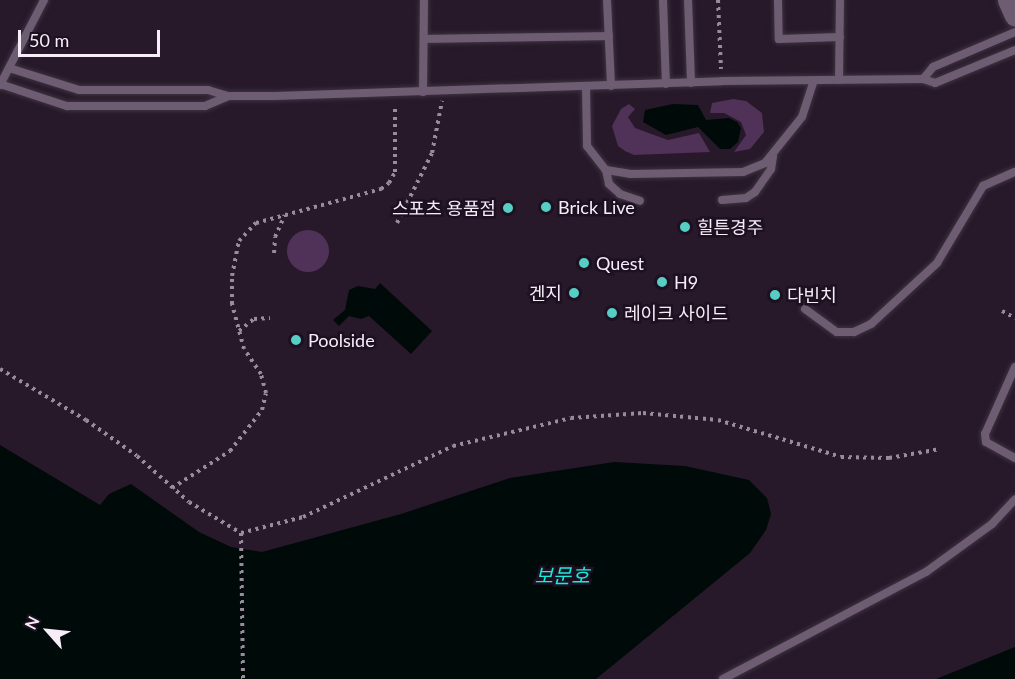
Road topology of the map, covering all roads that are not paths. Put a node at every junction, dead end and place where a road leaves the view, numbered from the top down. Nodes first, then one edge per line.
1 (44, 0) edge
2 (424, 0) edge
3 (607, 0) edge
4 (663, 0) edge
5 (688, 0) edge
6 (778, 0) edge
7 (840, 0) edge
8 (1008, 0) edge
9 (1015, 16) edge
10 (1015, 33) edge
11 (609, 36) junction
12 (840, 37) junction
13 (424, 39) junction
14 (1015, 50) edge
15 (9, 68) junction
16 (923, 79) junction
17 (839, 80) junction
18 (814, 81) junction
19 (691, 83) junction
20 (0, 84) edge
21 (666, 84) junction
22 (611, 86) junction
23 (586, 87) junction
24 (423, 92) junction
25 (228, 96) junction
26 (773, 155) junction
27 (606, 170) junction
28 (1015, 172) edge
29 (722, 200) dead end
30 (640, 201) dead end
31 (805, 309) dead end
32 (1015, 367) edge
33 (1015, 458) edge
34 (1015, 499) edge
35 (723, 679) edge

1 - 15 lane
2 - 13 lane
3 - 11 lane
4 - 21 lane
5 - 19 lane
6 - 12 lane
7 - 12 lane
8 - 9 street
10 - 16 lane
11 - 13 lane
11 - 22 lane
12 - 17 lane
13 - 24 lane
14 - 16 lane
15 - 20 lane
15 - 25 lane
16 - 17 lane
17 - 18 lane
18 - 19 lane
18 - 26 lane
19 - 21 lane
20 - 25 lane
21 - 22 lane
22 - 23 lane
23 - 24 lane
23 - 27 lane
24 - 25 lane
26 - 27 lane
26 - 29 lane
27 - 30 lane
28 - 31 lane
32 - 33 lane
34 - 35 lane

